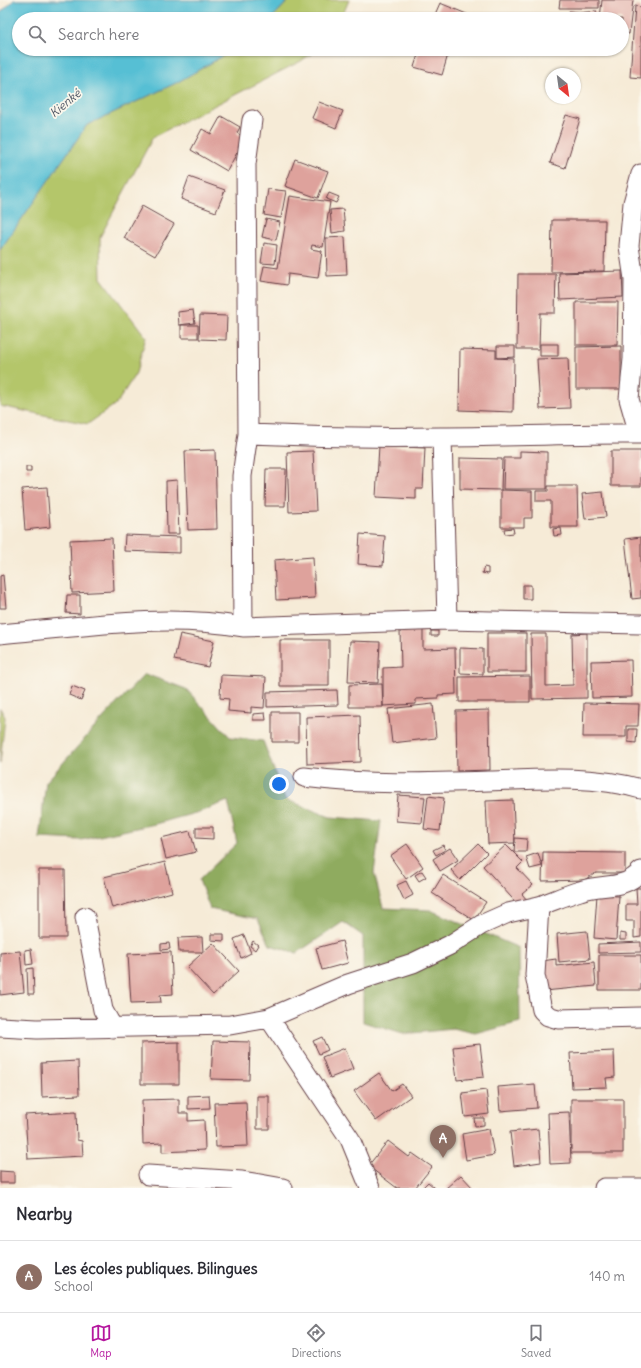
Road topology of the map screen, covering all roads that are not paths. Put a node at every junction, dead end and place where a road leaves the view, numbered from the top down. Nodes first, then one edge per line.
1 (252, 120) dead end
2 (641, 174) edge
3 (248, 434) junction
4 (640, 434) edge
5 (442, 437) junction
6 (447, 620) junction
7 (641, 624) edge
8 (243, 627) junction
9 (0, 634) edge
10 (304, 777) dead end
11 (641, 789) edge
12 (641, 870) edge
13 (539, 906) junction
14 (85, 917) dead end
15 (641, 1017) edge
16 (269, 1018) junction
17 (0, 1027) edge
18 (114, 1028) junction
19 (148, 1175) dead end
20 (283, 1188) edge
21 (370, 1188) edge
22 (604, 1188) edge
23 (641, 1188) edge

1 - 3 street
2 - 4 street
3 - 5 street
3 - 8 street
4 - 5 street
5 - 6 street
6 - 7 street
6 - 8 street
8 - 9 street
10 - 11 street
12 - 13 street
13 - 15 street
13 - 16 street
14 - 18 street
16 - 18 street
16 - 21 street
17 - 18 street
19 - 20 street
22 - 23 street

